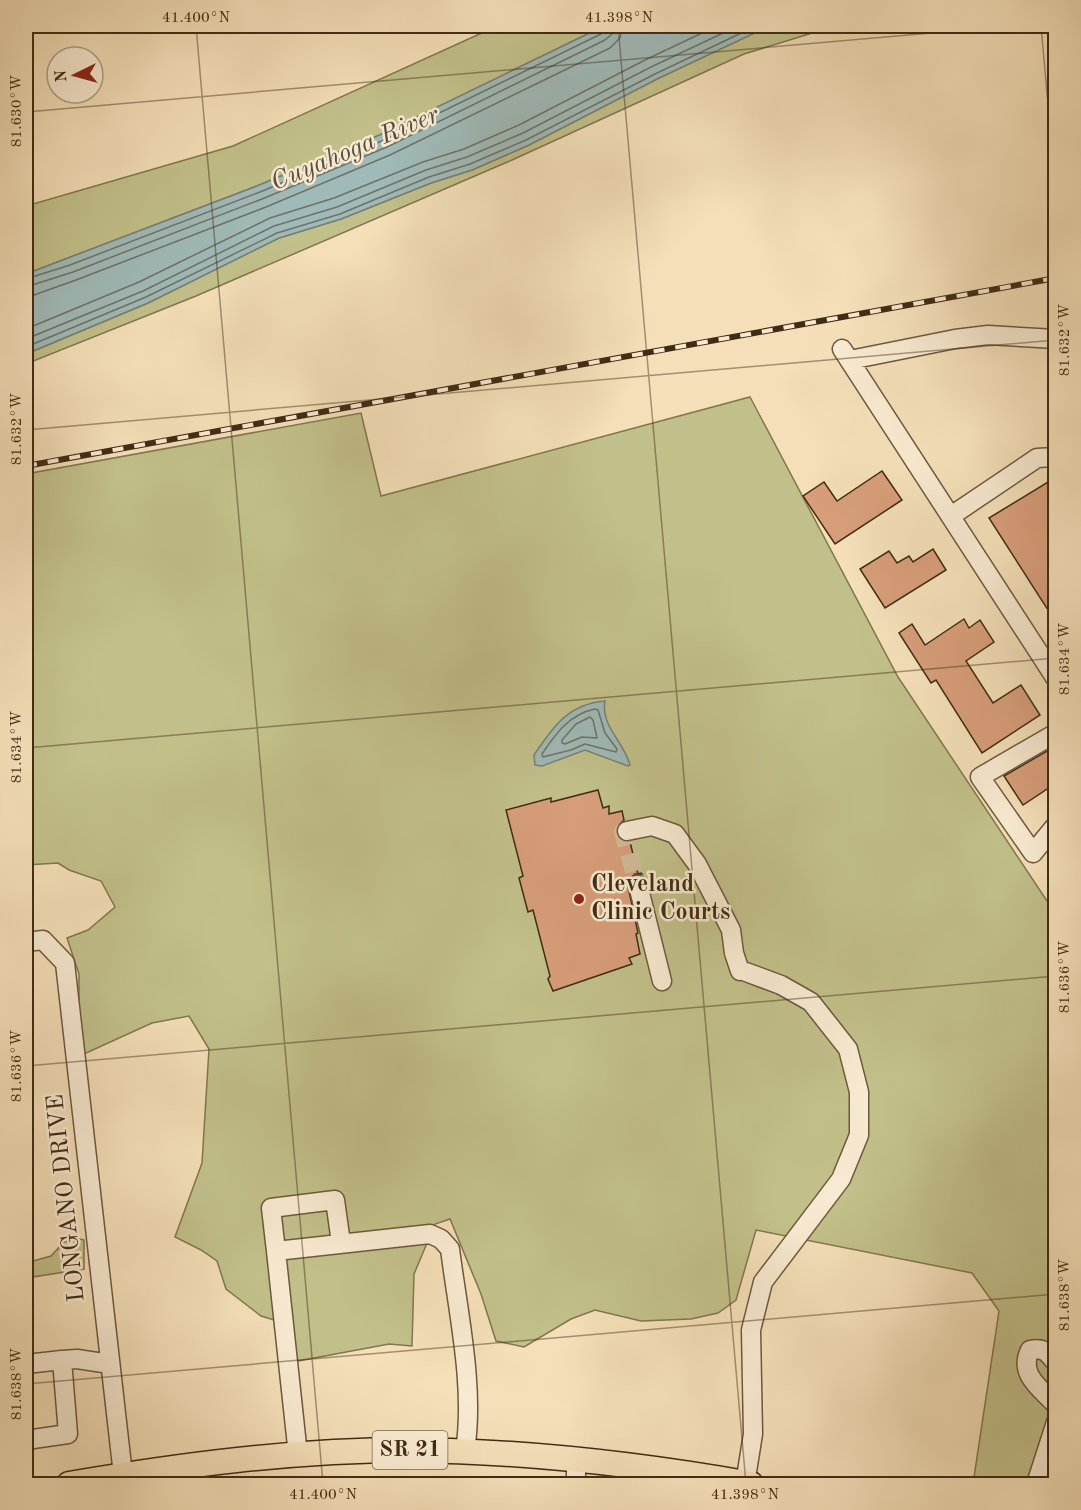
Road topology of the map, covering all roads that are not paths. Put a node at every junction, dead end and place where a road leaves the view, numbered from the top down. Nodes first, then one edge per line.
1 (1056, 339) edge
2 (1056, 457) edge
3 (951, 516) junction
4 (1056, 679) edge
5 (1056, 733) edge
6 (1056, 825) edge
7 (627, 831) dead end
8 (638, 885) tunnel mouth
9 (26, 942) edge
10 (662, 981) dead end
11 (340, 1243) junction
12 (276, 1251) junction
13 (62, 1360) junction
14 (1056, 1363) edge
15 (26, 1364) edge
16 (110, 1364) junction
17 (1056, 1406) edge
18 (1056, 1422) edge
19 (26, 1440) edge
20 (465, 1451) junction
21 (298, 1455) junction
22 (576, 1458) junction
23 (123, 1475) junction
24 (644, 1476) edge
25 (747, 1484) edge
26 (69, 1485) edge
27 (576, 1485) edge
28 (1036, 1485) edge

1 - 3 street
2 - 3 street
3 - 4 street
5 - 6 street
7 - 25 street
8 - 10 street
9 - 16 street, LONGANO DRIVE
11 - 12 street
11 - 12 street
11 - 20 street
12 - 21 street
13 - 15 street
13 - 16 street
13 - 19 street
14 - 17 street
16 - 23 street, LONGANO DRIVE
18 - 28 street
20 - 21 main road, SR 21
20 - 22 main road, SR 21
21 - 23 main road, SR 21
22 - 24 main road, SR 21
22 - 27 street
23 - 26 main road, SR 21
24 - 25 main road, SR 21

